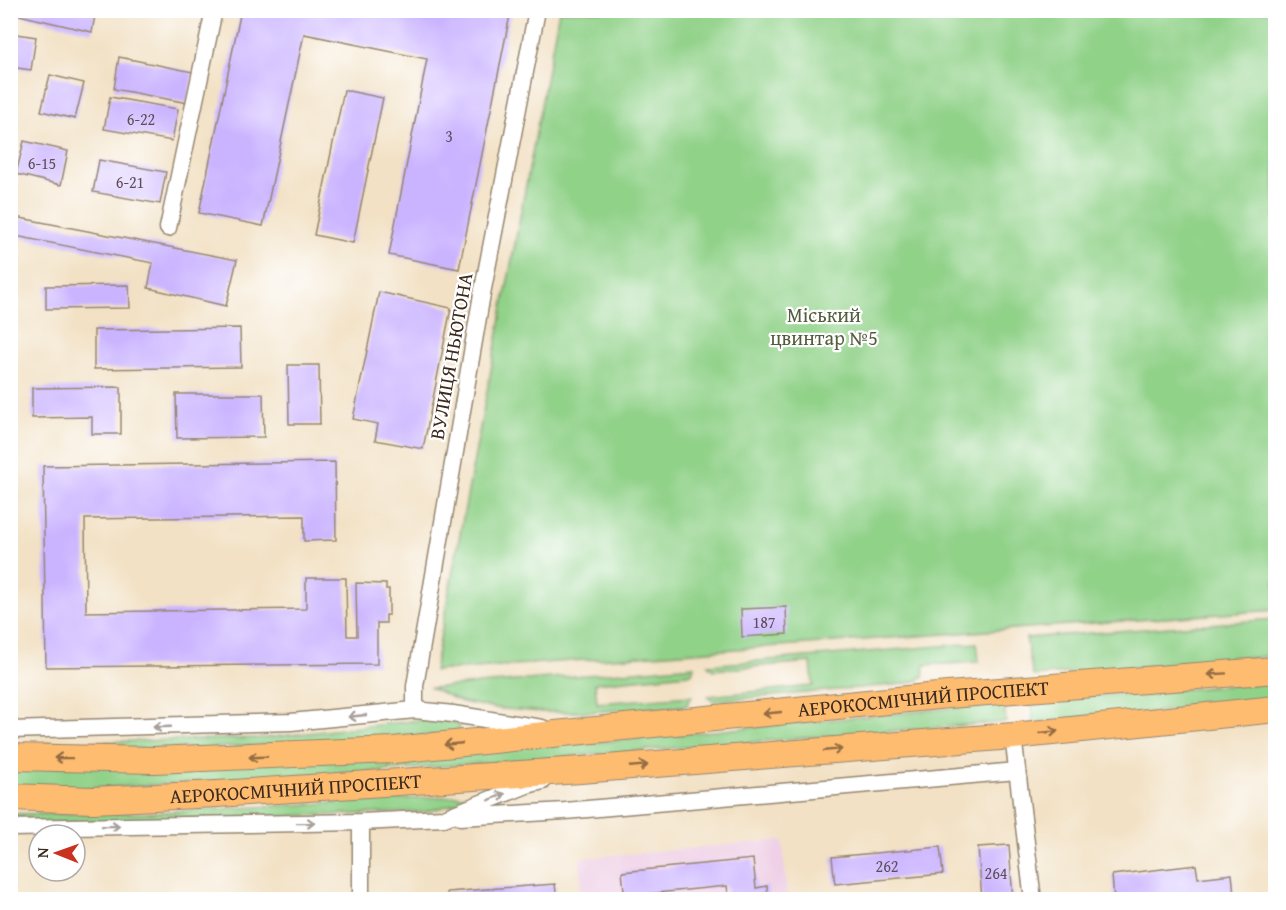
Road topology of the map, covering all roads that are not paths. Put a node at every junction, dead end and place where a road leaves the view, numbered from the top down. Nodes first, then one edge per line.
1 (214, 10) edge
2 (537, 10) edge
3 (168, 228) dead end
4 (1275, 670) edge
5 (1275, 709) edge
6 (415, 710) junction
7 (10, 730) edge
8 (574, 733) junction
9 (1013, 736) junction
10 (10, 757) edge
11 (581, 770) junction
12 (1017, 771) junction
13 (10, 797) edge
14 (444, 818) junction
15 (361, 822) junction
16 (10, 828) edge
17 (361, 900) edge
18 (1033, 900) edge

1 - 3 street
2 - 6 street, ВУЛИЦЯ НЬЮТОНА
4 -> 8 main road, АЕРОКОСМІЧНИЙ ПРОСПЕКТ
9 -> 5 main road, АЕРОКОСМІЧНИЙ ПРОСПЕКТ
6 -> 7 street, АЕРОКОСМІЧНИЙ ПРОСПЕКТ
6 - 8 street, АЕРОКОСМІЧНИЙ ПРОСПЕКТ
8 -> 10 main road, АЕРОКОСМІЧНИЙ ПРОСПЕКТ
11 -> 9 main road, АЕРОКОСМІЧНИЙ ПРОСПЕКТ
9 - 12 street
11 - 13 main road, АЕРОКОСМІЧНИЙ ПРОСПЕКТ
14 -> 11 street, АЕРОКОСМІЧНИЙ ПРОСПЕКТ
12 - 14 street, АЕРОКОСМІЧНИЙ ПРОСПЕКТ
12 - 18 street
14 - 15 street, АЕРОКОСМІЧНИЙ ПРОСПЕКТ
16 -> 15 street, АЕРОКОСМІЧНИЙ ПРОСПЕКТ
15 - 17 street

